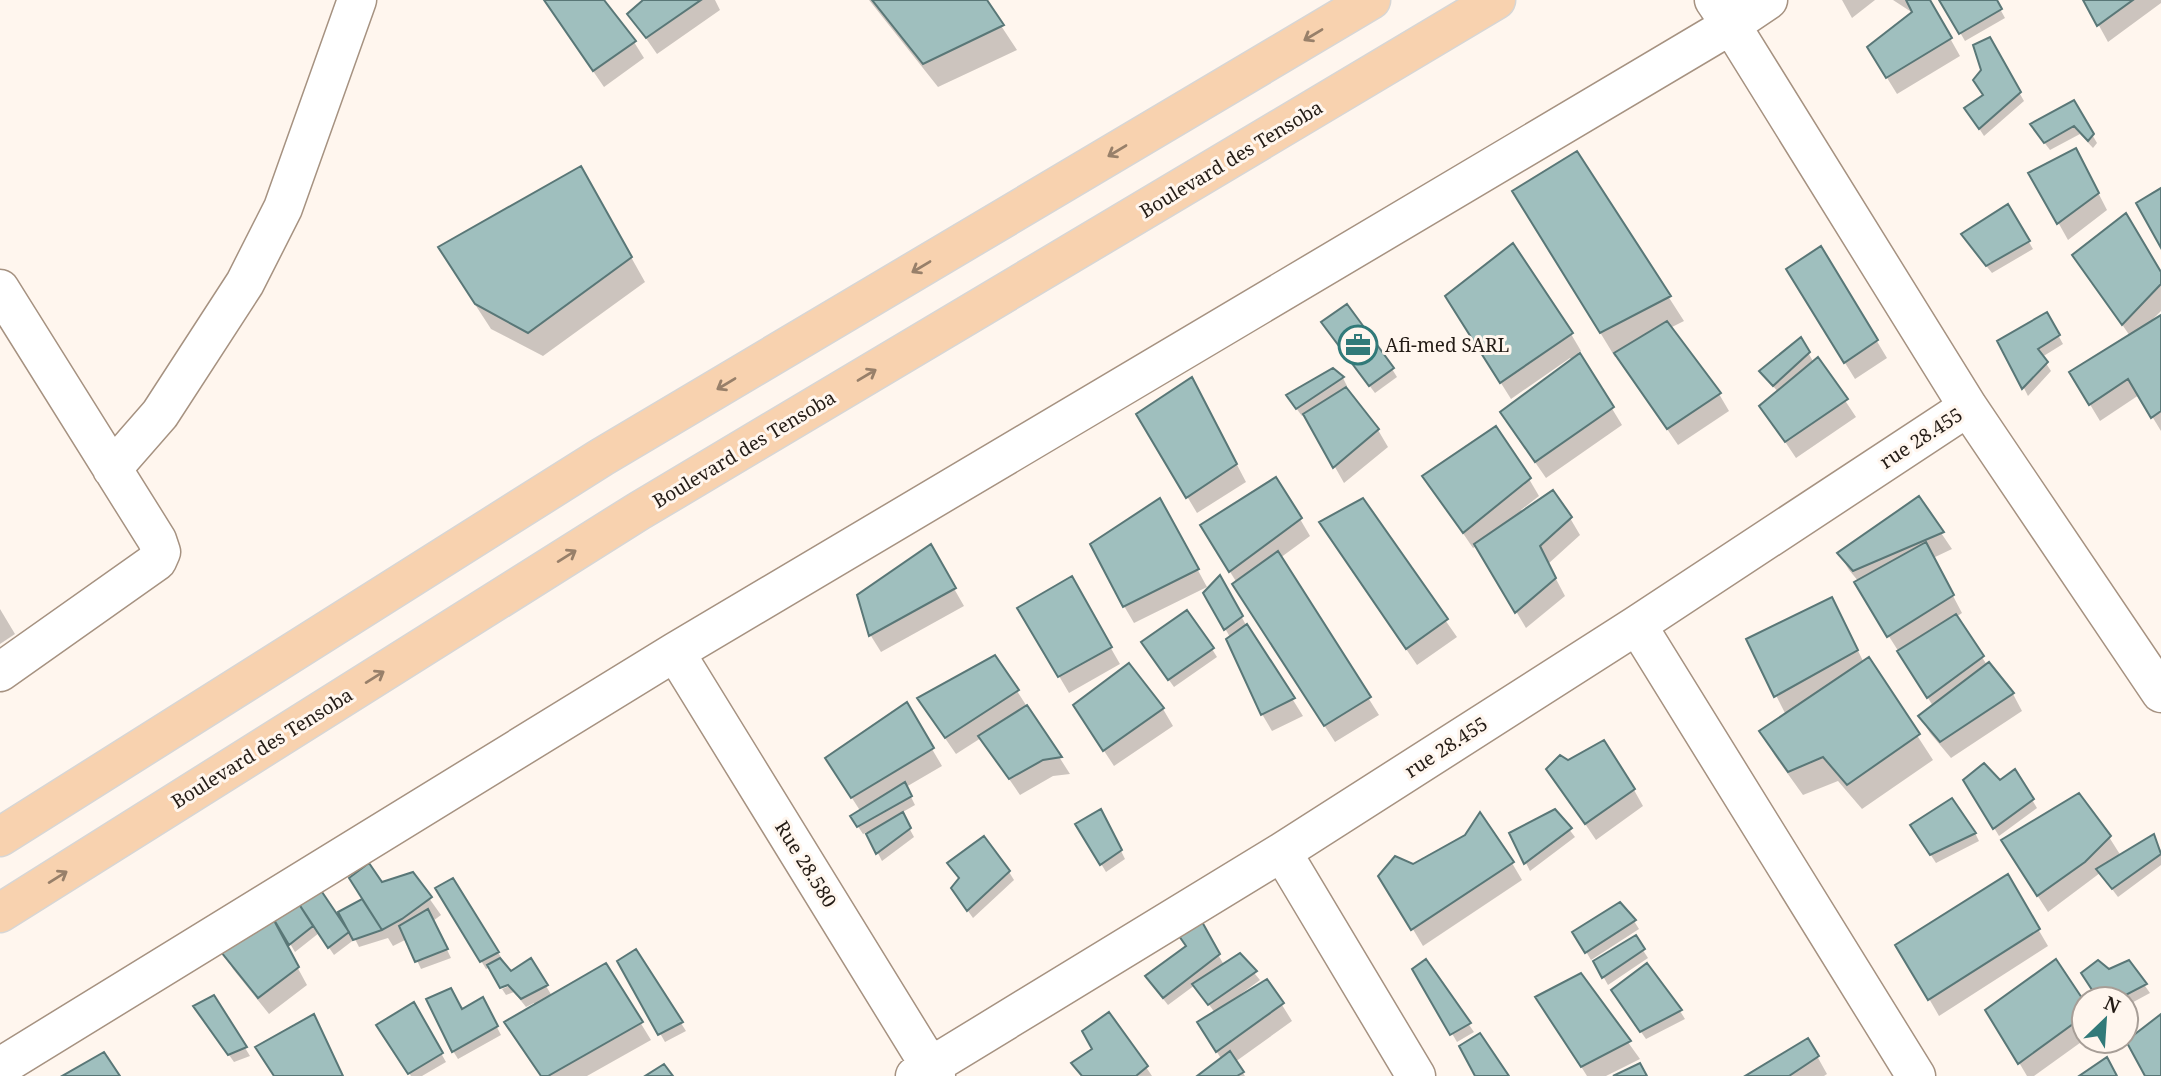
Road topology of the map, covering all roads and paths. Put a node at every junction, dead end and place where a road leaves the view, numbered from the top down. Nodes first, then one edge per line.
1 (357, 0) edge
2 (1371, 0) edge
3 (1496, 0) edge
4 (1768, 0) edge
5 (1723, 13) edge
6 (0, 289) edge
7 (1968, 407) junction
8 (112, 470) junction
9 (1637, 625) junction
10 (675, 652) junction
11 (0, 672) edge
12 (2161, 693) edge
13 (0, 837) edge
14 (1282, 852) junction
15 (0, 913) edge
16 (0, 1067) edge
17 (928, 1073) edge
18 (1416, 1076) edge
19 (1916, 1076) edge

1 - 8 street
2 -> 13 main road
15 -> 3 main road, Boulevard des Tensoba
4 - 5 street
5 - 7 street
5 - 10 street
6 - 8 street
7 - 9 street, rue 28.455
7 - 12 street
8 - 11 street
9 - 14 street, rue 28.455
9 - 19 street
10 - 16 street
10 - 17 street, Rue 28.580
14 - 17 street, rue 28.455
14 - 18 street

